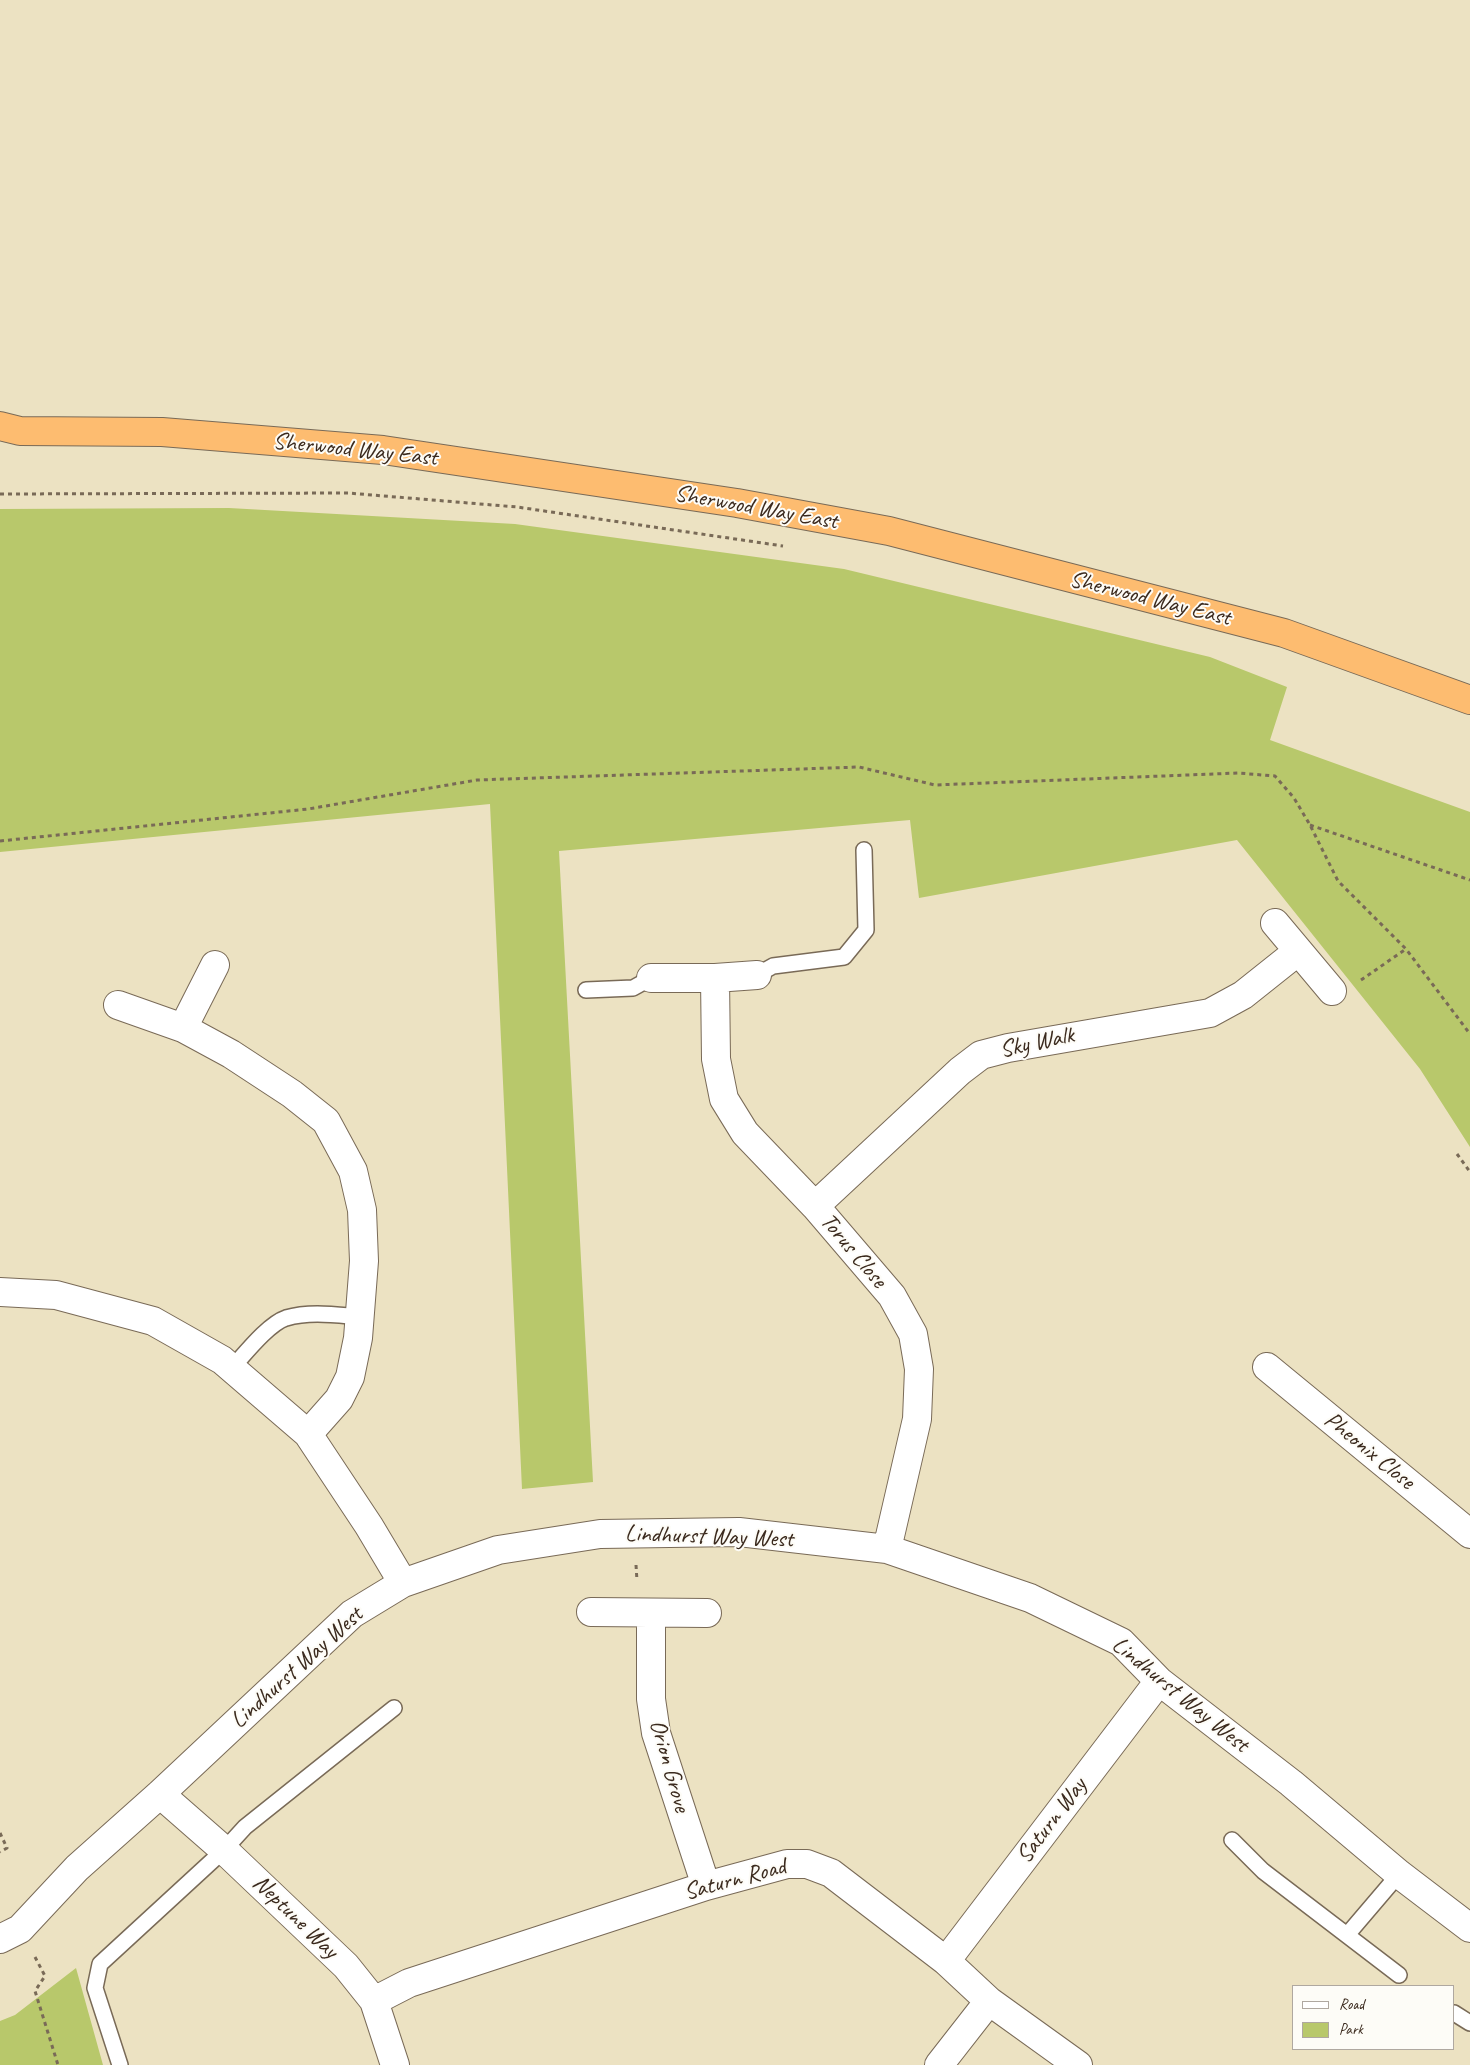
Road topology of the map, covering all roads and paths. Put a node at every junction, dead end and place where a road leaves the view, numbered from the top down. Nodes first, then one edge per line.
1 (7, 433) edge
2 (0, 494) edge
3 (789, 547) dead end
4 (1470, 700) edge
5 (1310, 825) junction
6 (0, 841) edge
7 (864, 850) dead end
8 (1470, 880) edge
9 (1275, 922) dead end
10 (1406, 949) junction
11 (1297, 952) junction
12 (215, 966) dead end
13 (757, 975) joint
14 (651, 978) joint
15 (715, 978) junction
16 (1360, 981) dead end
17 (586, 990) dead end
18 (1332, 991) dead end
19 (118, 1005) dead end
20 (183, 1028) junction
21 (1470, 1034) edge
22 (1457, 1154) dead end
23 (1470, 1172) edge
24 (815, 1206) junction
25 (0, 1292) edge
26 (360, 1317) junction
27 (1268, 1367) dead end
28 (231, 1368) junction
29 (308, 1434) junction
30 (634, 1534) junction
31 (1470, 1534) edge
32 (887, 1549) junction
33 (403, 1583) junction
34 (591, 1612) dead end
35 (651, 1613) junction
36 (707, 1613) dead end
37 (1159, 1681) junction
38 (394, 1708) dead end
39 (160, 1794) junction
40 (0, 1833) edge
41 (1232, 1840) dead end
42 (224, 1850) junction
43 (0, 1852) edge
44 (1399, 1874) junction
45 (706, 1886) junction
46 (1470, 1928) edge
47 (10, 1934) edge
48 (1347, 1935) junction
49 (946, 1962) junction
50 (1399, 1976) dead end
51 (374, 2001) junction
52 (989, 2001) junction
53 (1455, 2014) edge
54 (1470, 2023) edge
55 (58, 2065) edge
56 (120, 2065) edge
57 (395, 2065) edge
58 (939, 2065) edge
59 (1078, 2065) edge

1 - 4 highway, Sherwood Way East
2 - 3 path
5 - 6 path
5 - 8 path
5 - 10 path
7 - 13 lane
9 - 11 street
10 - 16 path
10 - 21 path
11 - 18 street
11 - 24 street, Sky Walk
12 - 20 street
13 - 15 street
14 - 15 street
14 - 17 lane
15 - 24 street, Torus Close
19 - 20 street
20 - 26 street
22 - 23 path
24 - 32 street, Torus Close
25 - 28 street
26 - 28 lane
26 - 29 street
27 - 31 street, Pheonix Close
28 - 29 street
29 - 33 street
30 - 32 street, Lindhurst Way West
30 - 33 street, Lindhurst Way West
30 - 35 path
32 - 37 street, Lindhurst Way West
33 - 39 street, Lindhurst Way West
34 - 35 street
35 - 36 street
35 - 45 street, Orion Grove
37 - 44 street, Lindhurst Way West
37 - 49 street, Saturn Way
38 - 42 lane
39 - 42 street, Neptune Way
39 - 47 street, Lindhurst Way West
40 - 43 path
41 - 48 lane
42 - 51 street, Neptune Way
42 - 56 lane
44 - 46 street, Lindhurst Way West
44 - 48 lane
45 - 49 street, Saturn Road
45 - 51 street, Saturn Road
47 - 55 path
48 - 50 lane
49 - 52 street, Saturn Road
51 - 57 street, Neptune Way
52 - 58 street
52 - 59 street, Saturn Road
53 - 54 lane

